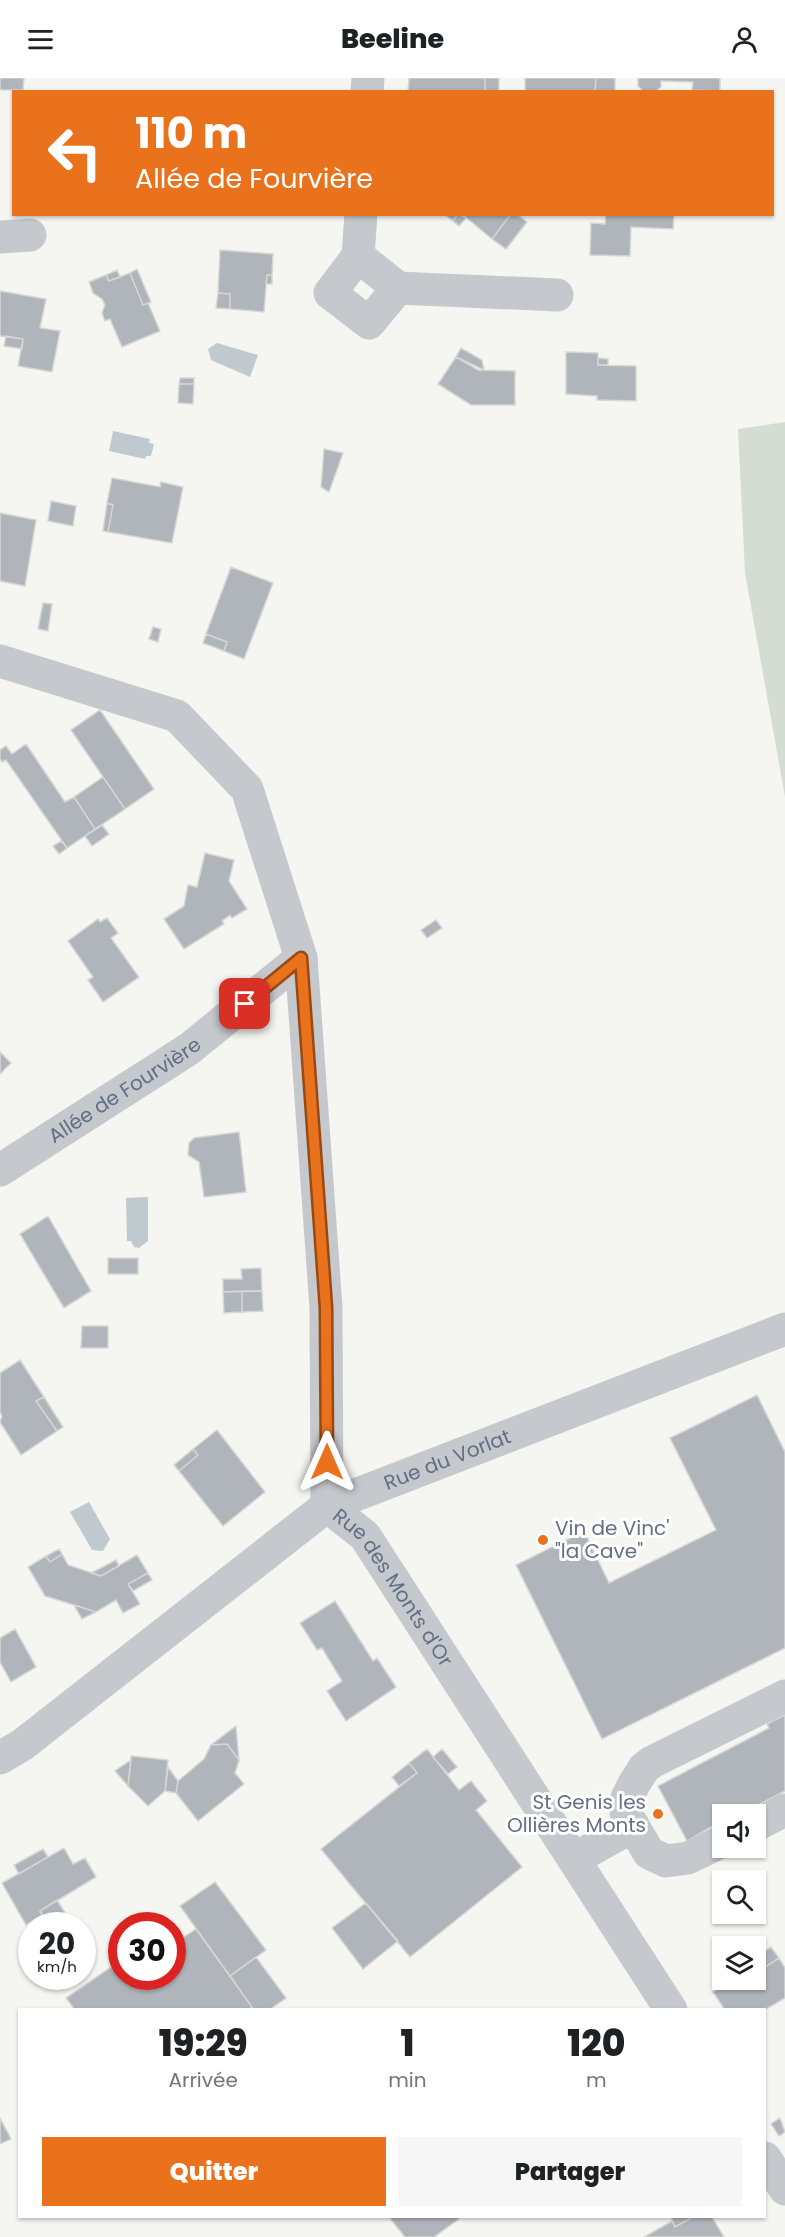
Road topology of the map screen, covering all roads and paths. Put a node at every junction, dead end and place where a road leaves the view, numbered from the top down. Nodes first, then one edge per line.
1 (360, 216) edge
2 (358, 256) junction
3 (398, 288) junction
4 (557, 295) dead end
5 (0, 661) edge
6 (301, 958) junction
7 (0, 1170) edge
8 (785, 1329) edge
9 (327, 1506) junction
10 (785, 1696) edge
11 (0, 1758) edge
12 (785, 1810) edge
13 (766, 1820) edge
14 (633, 1826) junction
15 (712, 1846) edge
16 (574, 1859) junction
17 (671, 2008) edge
18 (766, 2160) edge
19 (785, 2189) edge

1 - 2 street
2 - 3 street
2 - 3 street
3 - 4 street
5 - 6 street, Rue des Monts d'Or
6 - 7 street, Allée de Fourvière
6 - 9 street, Rue des Monts d'Or
8 - 9 street, Rue du Vorlat
9 - 11 street, Rue du Vorlat
9 - 16 street, Rue des Monts d'Or
10 - 14 street
12 - 13 street
14 - 15 street
14 - 16 street
16 - 17 street, Rue des Monts d'Or
18 - 19 street

